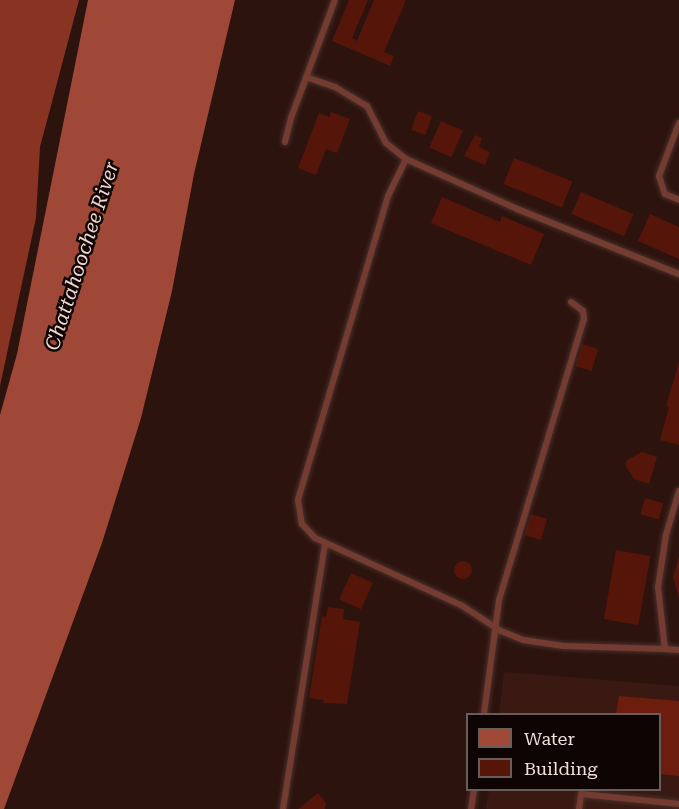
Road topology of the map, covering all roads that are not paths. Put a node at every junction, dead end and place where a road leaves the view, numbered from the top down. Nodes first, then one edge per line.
1 (335, 0) edge
2 (306, 77) junction
3 (679, 123) edge
4 (285, 142) dead end
5 (406, 159) junction
6 (679, 200) edge
7 (679, 274) edge
8 (571, 302) dead end
9 (679, 491) edge
10 (325, 543) junction
11 (496, 628) junction
12 (665, 649) junction
13 (679, 650) edge
14 (484, 713) edge
15 (474, 791) edge
16 (679, 804) edge
17 (283, 809) edge
18 (471, 809) edge
19 (579, 809) edge

1 - 2 lane
2 - 4 lane
2 - 5 lane
3 - 6 lane
5 - 7 lane
5 - 10 lane
8 - 11 lane
9 - 12 lane
10 - 11 lane
10 - 17 lane
11 - 12 lane
11 - 14 lane
12 - 13 lane
15 - 18 lane
16 - 19 lane

